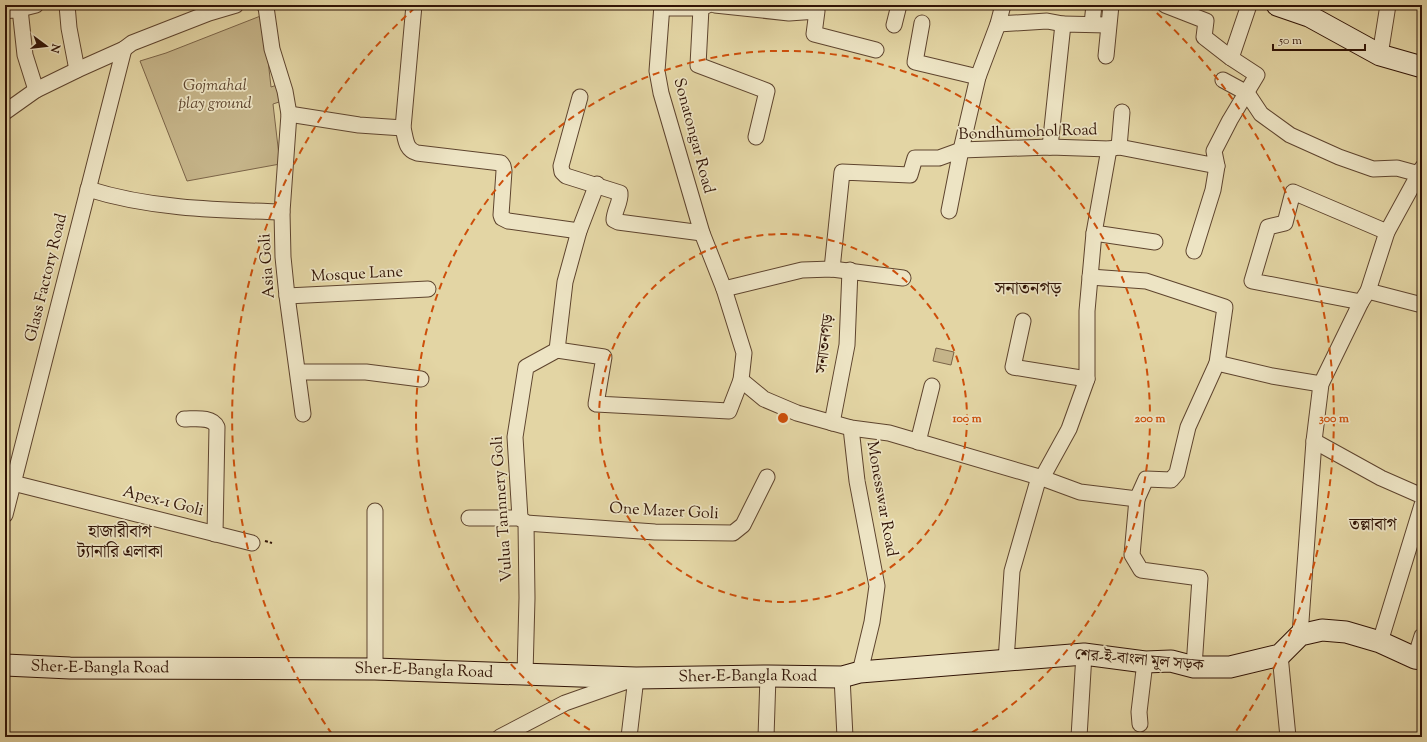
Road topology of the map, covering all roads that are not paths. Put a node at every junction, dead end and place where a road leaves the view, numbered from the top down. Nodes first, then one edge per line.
1 (36, 5) edge
2 (68, 5) edge
3 (231, 5) edge
4 (264, 5) edge
5 (414, 5) edge
6 (899, 5) edge
7 (1003, 5) edge
8 (1094, 5) edge
9 (1111, 5) edge
10 (1165, 5) edge
11 (1249, 5) edge
12 (1277, 5) edge
13 (1388, 5) edge
14 (662, 6) edge
15 (706, 6) edge
16 (20, 8) junction
17 (817, 8) edge
18 (5, 11) edge
19 (922, 22) dead end
20 (998, 24) junction
21 (1069, 24) junction
22 (1092, 24) junction
23 (1108, 24) junction
24 (894, 25) dead end
25 (124, 49) junction
26 (876, 50) dead end
27 (1380, 55) junction
28 (1106, 56) dead end
29 (1231, 58) junction
30 (1422, 67) edge
31 (77, 70) junction
32 (978, 77) junction
33 (1223, 80) dead end
34 (36, 90) junction
35 (1247, 93) junction
36 (580, 97) dead end
37 (5, 112) edge
38 (1122, 112) dead end
39 (290, 114) junction
40 (403, 128) junction
41 (756, 137) dead end
42 (1050, 147) junction
43 (1114, 148) junction
44 (961, 150) junction
45 (1217, 166) junction
46 (1420, 171) edge
47 (597, 184) junction
48 (88, 189) junction
49 (949, 211) dead end
50 (282, 212) junction
51 (579, 231) junction
52 (1387, 232) junction
53 (702, 233) junction
54 (1094, 233) junction
55 (1155, 242) dead end
56 (1194, 251) dead end
57 (832, 269) junction
58 (850, 270) junction
59 (1090, 277) junction
60 (904, 278) dead end
61 (428, 289) dead end
62 (724, 289) junction
63 (287, 296) junction
64 (1364, 297) junction
65 (1422, 305) edge
66 (1024, 321) dead end
67 (557, 350) junction
68 (1217, 363) junction
69 (298, 372) junction
70 (421, 379) dead end
71 (1087, 379) junction
72 (741, 380) junction
73 (1321, 384) junction
74 (932, 386) dead end
75 (303, 414) dead end
76 (184, 419) dead end
77 (832, 422) junction
78 (851, 428) junction
79 (1314, 441) junction
80 (918, 442) junction
81 (767, 477) dead end
82 (1040, 478) junction
83 (9, 482) edge
84 (1422, 496) edge
85 (1137, 499) junction
86 (375, 511) dead end
87 (1421, 514) edge
88 (5, 516) edge
89 (469, 518) dead end
90 (523, 520) junction
91 (215, 534) junction
92 (252, 543) dead end
93 (1300, 634) junction
94 (1422, 636) edge
95 (1380, 642) junction
96 (1084, 654) junction
97 (1280, 654) junction
98 (1418, 658) edge
99 (1006, 661) junction
100 (1146, 662) junction
101 (5, 665) edge
102 (1194, 667) junction
103 (375, 669) junction
104 (525, 674) junction
105 (851, 674) junction
106 (768, 676) junction
107 (636, 678) junction
108 (1140, 724) dead end
109 (500, 737) edge
110 (630, 737) edge
111 (766, 737) edge
112 (845, 737) edge
113 (1080, 737) edge
114 (1288, 737) edge

1 - 16 street
2 - 31 street
3 - 25 street
4 - 39 street, Asia Goli
5 - 40 street
6 - 24 street
7 - 20 street
8 - 22 street
9 - 23 street
10 - 29 street
11 - 29 street
12 - 27 street
13 - 27 street
14 - 15 street
14 - 53 street, Sonatongar Road
15 - 17 street
15 - 41 street
16 - 18 street
16 - 34 street
17 - 26 street
19 - 32 street
20 - 21 street
20 - 32 street
21 - 22 street
21 - 42 street
22 - 23 street
23 - 28 street
25 - 31 street
25 - 48 street, Glass Factory Road
27 - 30 street
29 - 35 street
31 - 34 street
32 - 44 street
33 - 35 street
34 - 37 street
35 - 45 street
35 - 46 street
36 - 47 street
38 - 43 street
39 - 40 street
39 - 50 street, Asia Goli
40 - 51 street
42 - 43 street, Bondhumohol Road
42 - 44 street, Bondhumohol Road
43 - 45 street, Bondhumohol Road
43 - 54 street
44 - 49 street
44 - 57 street, Bondhumohol Road
45 - 56 street
46 - 52 street
47 - 51 street
47 - 53 street
48 - 50 street
48 - 83 street, Glass Factory Road
50 - 63 street, Asia Goli
51 - 67 street
52 - 64 street
52 - 64 street
53 - 62 street, Sonatongar Road
54 - 55 street
54 - 59 street
57 - 58 street
57 - 62 street
58 - 60 street
58 - 77 street, সনাতনগড়
59 - 68 street
59 - 71 street
61 - 63 street, Mosque Lane
62 - 72 street, Sonatongar Road
63 - 69 street, Asia Goli
64 - 65 street
64 - 73 street
66 - 71 street
67 - 72 street, Sonatongar Road
67 - 90 street, Vulua Tannnery Goli
68 - 73 street
68 - 85 street
69 - 70 street
69 - 75 street, Asia Goli
71 - 82 street
72 - 77 street
73 - 79 street
74 - 80 street
76 - 91 street
77 - 78 street
78 - 80 street, Monesswar Road
78 - 105 street, Monesswar Road
79 - 84 street
79 - 93 street
80 - 82 street, Monesswar Road
81 - 90 street, One Mazer Goli
82 - 85 street, Monesswar Road
82 - 99 street
83 - 88 street, Glass Factory Road
83 - 91 street, Apex-1 Goli
85 - 102 street
86 - 103 street
87 - 95 street
89 - 90 street, One Mazer Goli
90 - 104 street, Vulua Tannnery Goli
91 - 92 street, Apex-1 Goli
93 - 95 street
93 - 97 street
94 - 98 street
95 - 98 street
96 - 99 street, শের-ই-বাংলা মূল সড়ক
96 - 100 street, শের-ই-বাংলা মূল সড়ক
96 - 113 street
97 - 102 street, শের-ই-বাংলা মূল সড়ক
97 - 114 street
99 - 105 street, শের-ই-বাংলা মূল সড়ক
100 - 102 street, শের-ই-বাংলা মূল সড়ক
100 - 108 street
101 - 103 street, Sher-E-Bangla Road
103 - 104 street, Sher-E-Bangla Road
104 - 107 street, Sher-E-Bangla Road
105 - 106 street, Sher-E-Bangla Road
105 - 112 street, Monesswar Road
106 - 107 street, Sher-E-Bangla Road
106 - 111 street
107 - 109 street
107 - 110 street

